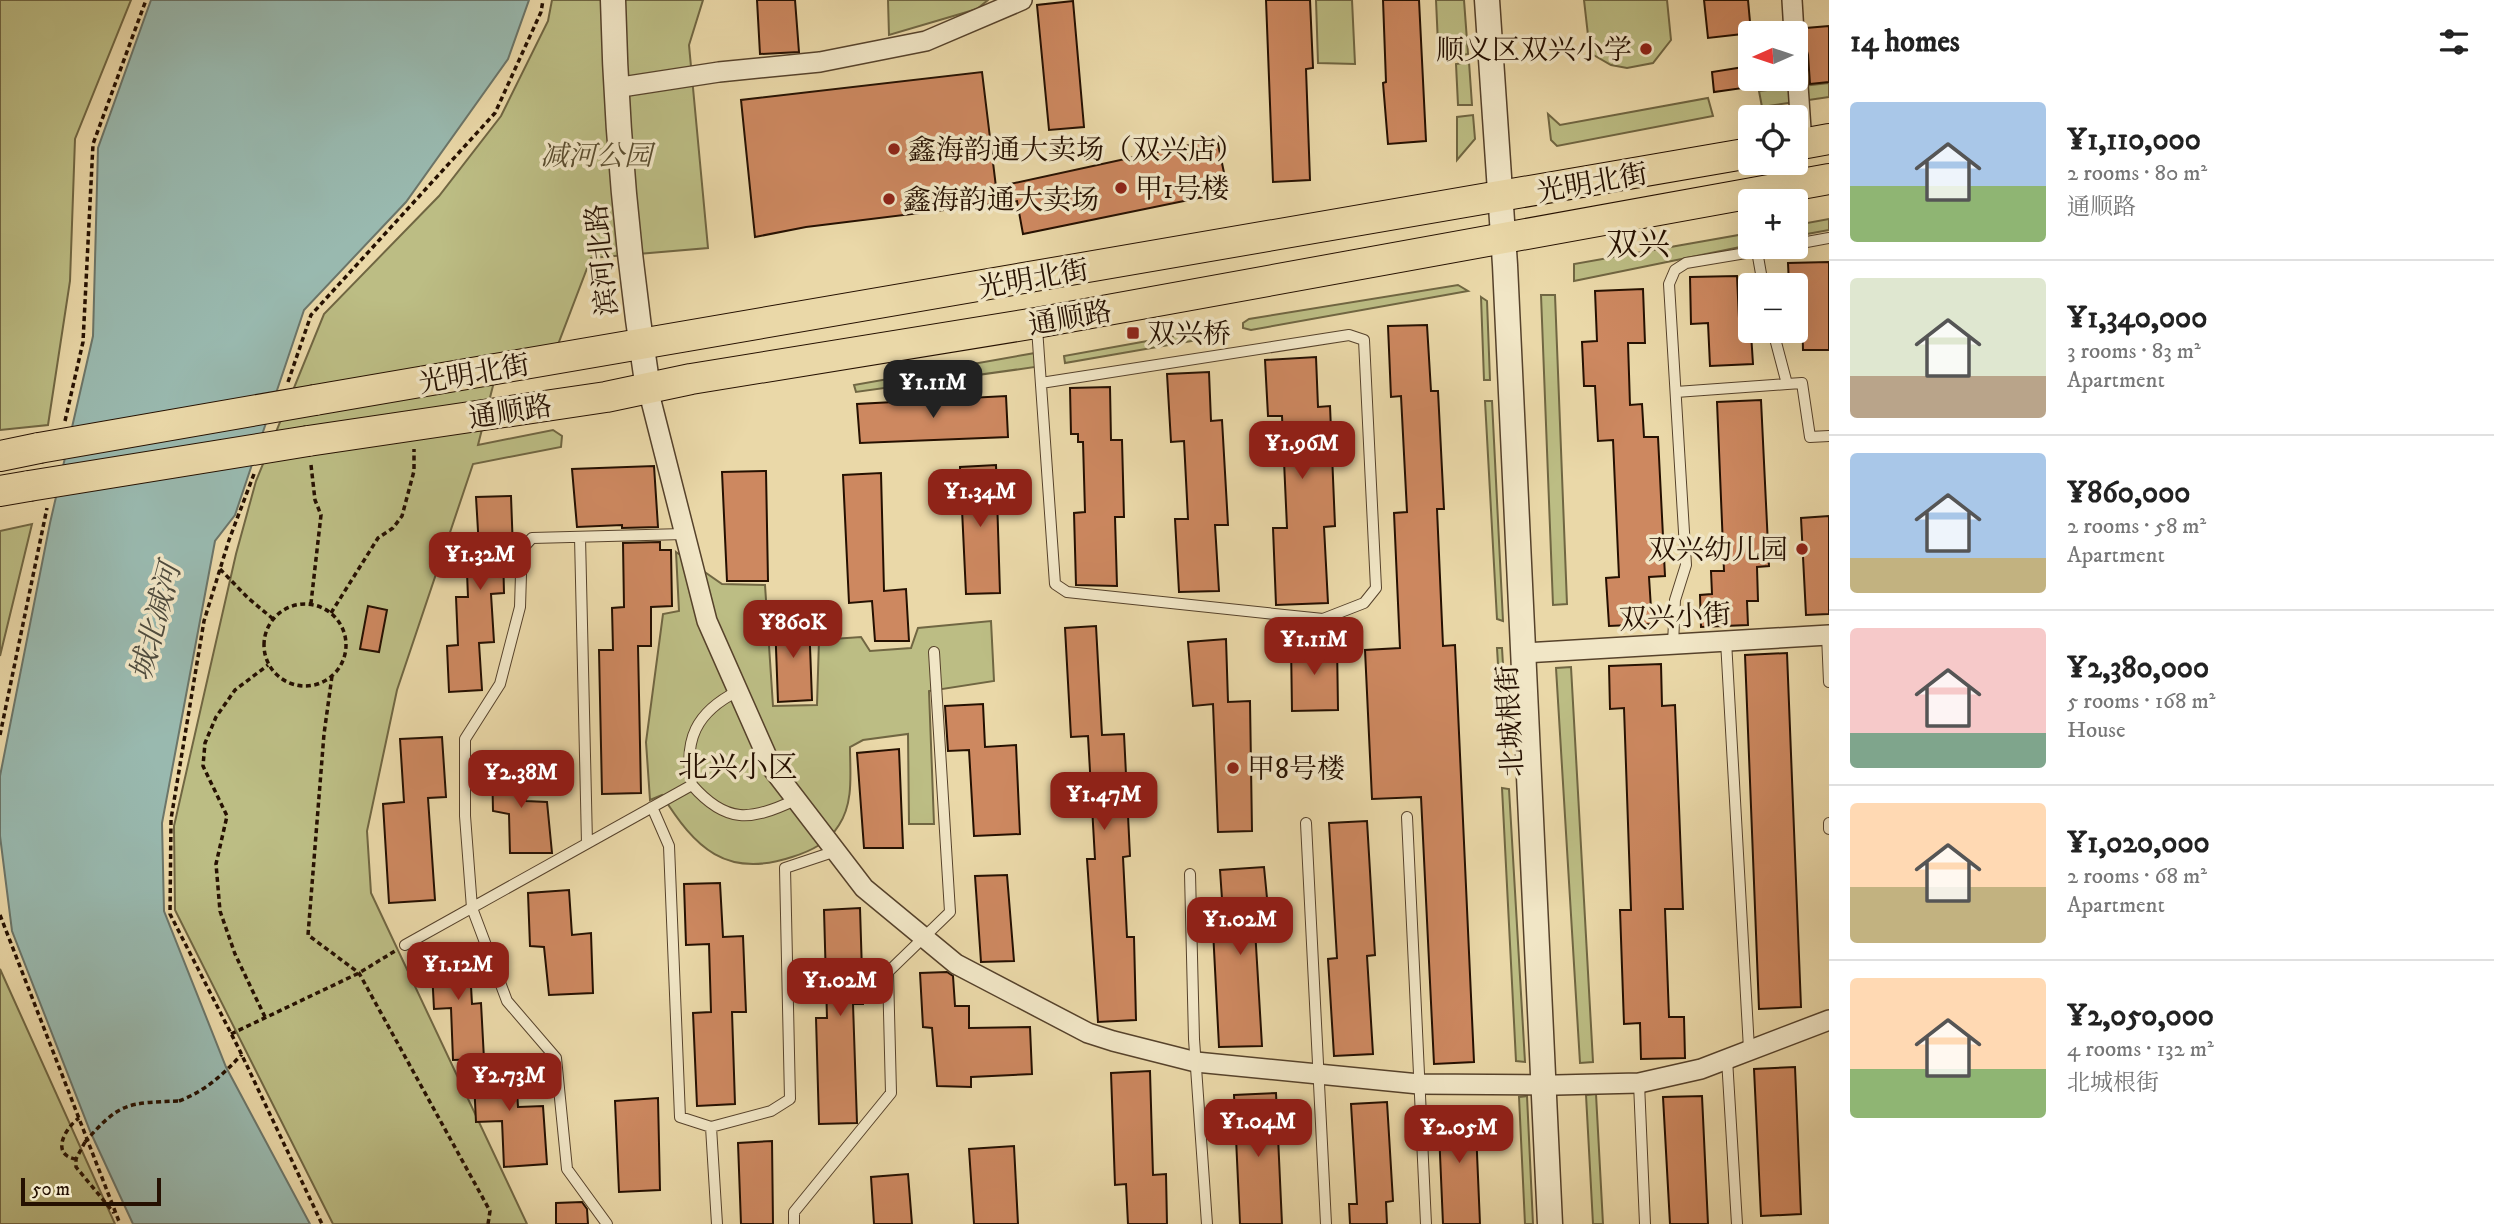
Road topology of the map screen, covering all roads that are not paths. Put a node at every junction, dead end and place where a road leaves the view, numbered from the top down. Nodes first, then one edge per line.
1 (613, 0) edge
2 (1022, 0) edge
3 (1487, 0) edge
4 (1501, 0) edge
5 (1791, 0) edge
6 (1793, 21) edge
7 (615, 88) junction
8 (1801, 91) edge
9 (1809, 143) edge
10 (1738, 156) edge
11 (1829, 179) edge
12 (1509, 216) junction
13 (1829, 239) edge
14 (1808, 242) edge
15 (1738, 254) edge
16 (1036, 323) junction
17 (1776, 343) edge
18 (641, 345) junction
19 (1041, 383) junction
20 (1787, 384) junction
21 (648, 389) junction
22 (1676, 392) junction
23 (1829, 436) edge
24 (0, 456) edge
25 (0, 491) edge
26 (684, 534) junction
27 (580, 537) junction
28 (1828, 635) edge
29 (1726, 641) junction
30 (1673, 644) junction
31 (934, 652) dead end
32 (1530, 652) junction
33 (1829, 682) edge
34 (738, 691) junction
35 (692, 785) junction
36 (796, 800) junction
37 (652, 807) junction
38 (1407, 817) dead end
39 (1307, 823) dead end
40 (1829, 823) edge
41 (1829, 829) edge
42 (587, 843) junction
43 (836, 851) junction
44 (1190, 874) dead end
45 (472, 908) junction
46 (923, 937) junction
47 (405, 945) road end
48 (1829, 1020) edge
49 (1749, 1049) junction
50 (1727, 1059) junction
51 (1196, 1062) junction
52 (1319, 1075) junction
53 (1639, 1083) junction
54 (1419, 1084) junction
55 (1550, 1085) junction
56 (711, 1127) junction
57 (607, 1224) edge
58 (717, 1224) edge
59 (794, 1224) edge
60 (1207, 1224) edge
61 (1326, 1224) edge
62 (1426, 1224) edge
63 (1550, 1224) edge
64 (1564, 1224) edge
65 (1645, 1224) edge
66 (1737, 1224) edge

1 - 7 street, 滨河北路
2 - 7 street
3 - 12 street
4 - 12 street
5 - 6 street
7 - 18 street, 滨河北路
8 - 9 street
10 - 12 main road, 光明北街
11 - 12 main road, 通顺路
12 - 16 main road, 通顺路
12 - 18 main road, 光明北街
12 - 32 street, 北城根街
13 - 14 lane
15 - 22 lane
16 - 19 lane
16 - 21 main road, 通顺路
17 - 20 lane
18 - 21 street, 滨河北路
18 - 24 main road, 光明北街, bridge
19 - 19 lane
20 - 22 lane
20 - 23 lane
21 - 25 main road, 通顺路, bridge
21 - 26 street
22 - 30 lane
26 - 27 lane
26 - 34 street
27 - 42 lane
27 - 45 lane
28 - 29 street, 双兴小街
28 - 33 lane
29 - 30 street, 双兴小街
29 - 49 lane
30 - 32 street, 双兴小街
31 - 46 lane
32 - 55 street, 北城根街
34 - 35 lane
34 - 36 street
35 - 36 lane
35 - 37 lane
36 - 43 street
37 - 42 lane
37 - 56 lane
38 - 54 lane
39 - 52 lane
40 - 41 lane
42 - 45 lane
43 - 46 street
43 - 56 lane
44 - 51 lane
45 - 47 lane
45 - 57 lane
46 - 51 street
46 - 59 lane
48 - 49 street
49 - 50 street
50 - 53 street
50 - 66 lane
51 - 52 street
51 - 60 lane
52 - 54 street
52 - 61 lane
53 - 55 street
53 - 65 lane
54 - 55 street
54 - 62 lane
55 - 63 street, 北城根街
55 - 64 street, 北城根街
56 - 58 lane

